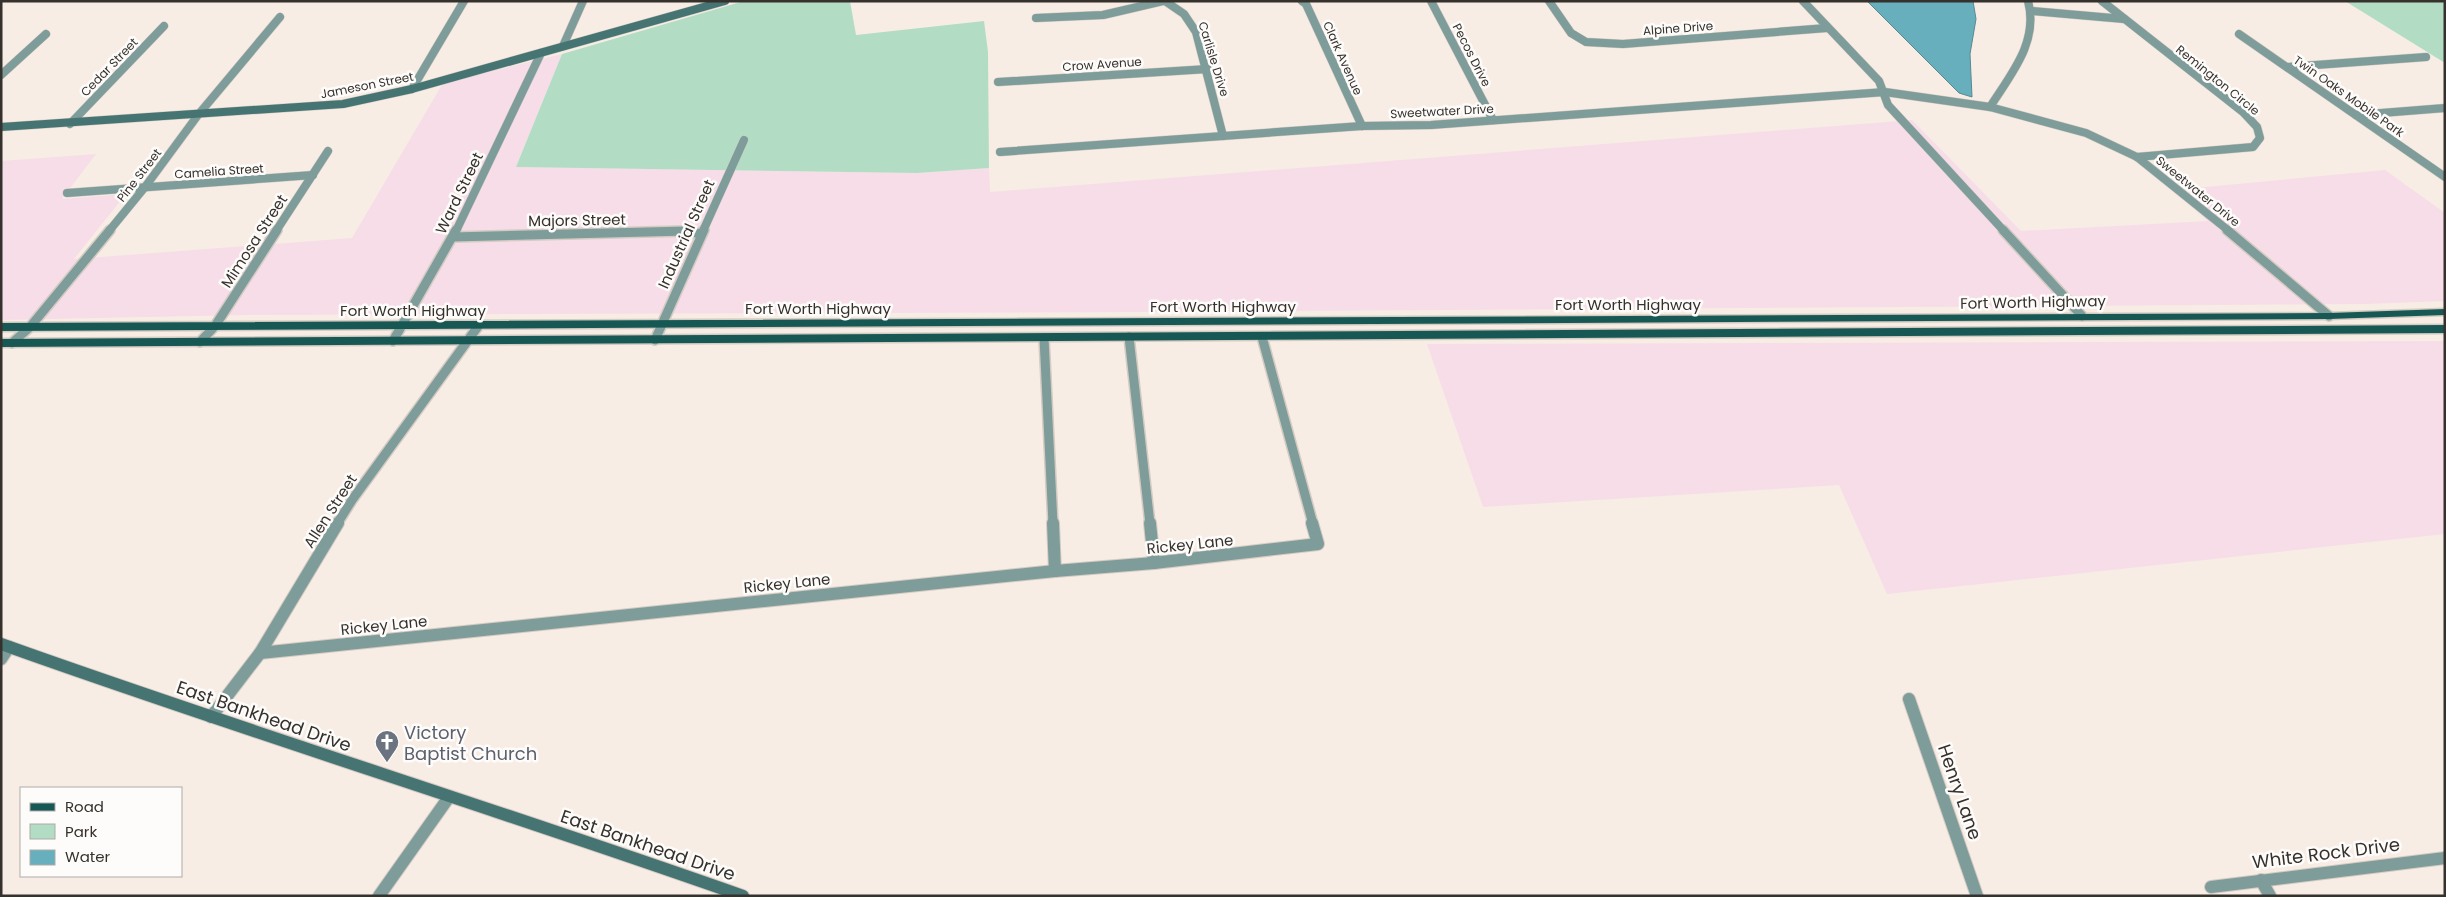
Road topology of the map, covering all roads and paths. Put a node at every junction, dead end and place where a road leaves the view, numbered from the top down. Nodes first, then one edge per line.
1 (464, 1) edge
2 (583, 1) edge
3 (725, 1) edge
4 (1164, 1) edge
5 (1302, 1) edge
6 (1431, 1) edge
7 (1549, 1) edge
8 (1803, 1) edge
9 (2028, 1) edge
10 (2102, 1) edge
11 (2032, 11) junction
12 (280, 17) dead end
13 (1036, 18) dead end
14 (2125, 19) junction
15 (164, 26) dead end
16 (1827, 28) junction
17 (46, 34) dead end
18 (2239, 34) dead end
19 (564, 46) junction
20 (541, 54) junction
21 (2426, 57) dead end
22 (2288, 67) junction
23 (1208, 69) junction
24 (1, 75) edge
25 (998, 82) dead end
26 (412, 89) junction
27 (1885, 92) junction
28 (1990, 107) junction
29 (2445, 108) edge
30 (198, 115) junction
31 (2356, 115) junction
32 (1493, 120) junction
33 (70, 124) junction
34 (1362, 126) junction
35 (1, 127) edge
36 (1223, 136) junction
37 (744, 140) dead end
38 (328, 151) dead end
39 (1000, 152) dead end
40 (2137, 157) junction
41 (2445, 167) edge
42 (2431, 168) junction
43 (313, 175) junction
44 (2445, 177) edge
45 (144, 187) junction
46 (67, 193) dead end
47 (701, 234) junction
48 (453, 237) junction
49 (2445, 312) edge
50 (2082, 316) junction
51 (2328, 316) junction
52 (1831, 317) junction
53 (1980, 318) junction
54 (1581, 319) junction
55 (2445, 319) edge
56 (1192, 321) junction
57 (962, 322) junction
58 (479, 324) junction
59 (661, 324) junction
60 (404, 325) junction
61 (215, 326) junction
62 (1, 327) edge
63 (30, 327) junction
64 (2445, 330) edge
65 (2366, 331) junction
66 (2221, 332) junction
67 (1991, 333) junction
68 (1839, 334) junction
69 (1588, 335) junction
70 (1262, 336) junction
71 (1129, 337) junction
72 (1192, 337) junction
73 (959, 338) junction
74 (1044, 338) junction
75 (655, 340) junction
76 (393, 341) junction
77 (468, 341) junction
78 (200, 342) junction
79 (7, 343) edge
80 (1154, 563) junction
81 (1055, 571) junction
82 (5, 646) edge
83 (260, 653) junction
84 (1, 659) edge
85 (1909, 699) dead end
86 (211, 717) junction
87 (449, 797) junction
88 (2445, 858) edge
89 (2261, 880) junction
90 (2211, 887) dead end
91 (379, 896) edge
92 (744, 896) edge
93 (1977, 896) edge
94 (2270, 896) edge

1 - 26 street
2 - 19 street
3 - 19 street, Jameson Street
4 - 13 street
4 - 23 street, Carlisle Drive
5 - 34 street, Clark Avenue
6 - 32 street, Pecos Drive
7 - 16 street, Alpine Drive
8 - 16 street
9 - 11 street
10 - 14 street, Remington Circle
11 - 14 street
11 - 28 street
12 - 30 street, Pine Street
14 - 40 street, Remington Circle
15 - 33 street, Cedar Street
16 - 27 street
17 - 24 street
18 - 22 street, Twin Oaks Mobile Park
19 - 20 street, Jameson Street
20 - 26 street, Jameson Street
20 - 48 street, Ward Street
21 - 22 street
22 - 31 street, Twin Oaks Mobile Park
23 - 25 street, Crow Avenue
23 - 36 street, Carlisle Drive
26 - 30 street, Jameson Street
27 - 28 street, Sweetwater Drive
27 - 32 street, Sweetwater Drive
27 - 50 street
28 - 40 street, Sweetwater Drive
29 - 31 street
30 - 33 street, Jameson Street
30 - 45 street, Pine Street
31 - 42 street, Twin Oaks Mobile Park
32 - 34 street, Sweetwater Drive
33 - 35 street, Jameson Street
34 - 36 street, Sweetwater Drive
36 - 39 street, Sweetwater Drive
37 - 47 street, Industrial Street
38 - 43 street, Mimosa Street
40 - 51 street, Sweetwater Drive
41 - 42 street
42 - 44 street, Twin Oaks Mobile Park
43 - 45 street, Camelia Street
43 - 61 street, Mimosa Street
45 - 46 street, Camelia Street
45 - 63 street, Pine Street
47 - 48 street, Majors Street
47 - 59 street, Industrial Street
48 - 60 street, Ward Street
49 - 51 main road, Fort Worth Highway
50 - 51 main road, Fort Worth Highway
50 - 53 main road, Fort Worth Highway
51 - 66 main road
52 - 53 main road, Fort Worth Highway
52 - 54 main road, Fort Worth Highway
52 - 68 main road
53 - 67 main road
54 - 56 main road, Fort Worth Highway
54 - 69 main road
55 - 65 main road
56 - 57 main road, Fort Worth Highway
56 - 72 main road
57 - 59 main road, Fort Worth Highway
57 - 73 main road
58 - 59 main road, Fort Worth Highway
58 - 60 main road, Fort Worth Highway
58 - 77 street, Allen Street
59 - 75 street, Industrial Street
60 - 61 main road, Fort Worth Highway
60 - 76 street, Ward Street
61 - 63 main road, Fort Worth Highway
61 - 78 street, Mimosa Street
62 - 63 main road, Fort Worth Highway
63 - 79 street, Pine Street
64 - 65 main road, Fort Worth Highway
65 - 66 main road, Fort Worth Highway
66 - 67 main road, Fort Worth Highway
67 - 68 main road, Fort Worth Highway
68 - 69 main road, Fort Worth Highway
69 - 70 main road, Fort Worth Highway
70 - 72 main road, Fort Worth Highway
70 - 80 street, Rickey Lane
71 - 72 main road, Fort Worth Highway
71 - 74 main road, Fort Worth Highway
71 - 80 street
73 - 74 main road, Fort Worth Highway
73 - 75 main road, Fort Worth Highway
74 - 81 street
75 - 77 main road, Fort Worth Highway
76 - 77 main road, Fort Worth Highway
76 - 78 main road, Fort Worth Highway
77 - 83 street, Allen Street
78 - 79 main road, Fort Worth Highway
80 - 81 street, Rickey Lane
81 - 83 street, Rickey Lane
82 - 84 street
82 - 86 street, East Bankhead Drive
83 - 86 street, Allen Street
85 - 93 street, Henry Lane
86 - 87 street, East Bankhead Drive
87 - 91 street
87 - 92 street, East Bankhead Drive
88 - 89 street, White Rock Drive
89 - 90 street, White Rock Drive
89 - 94 street

